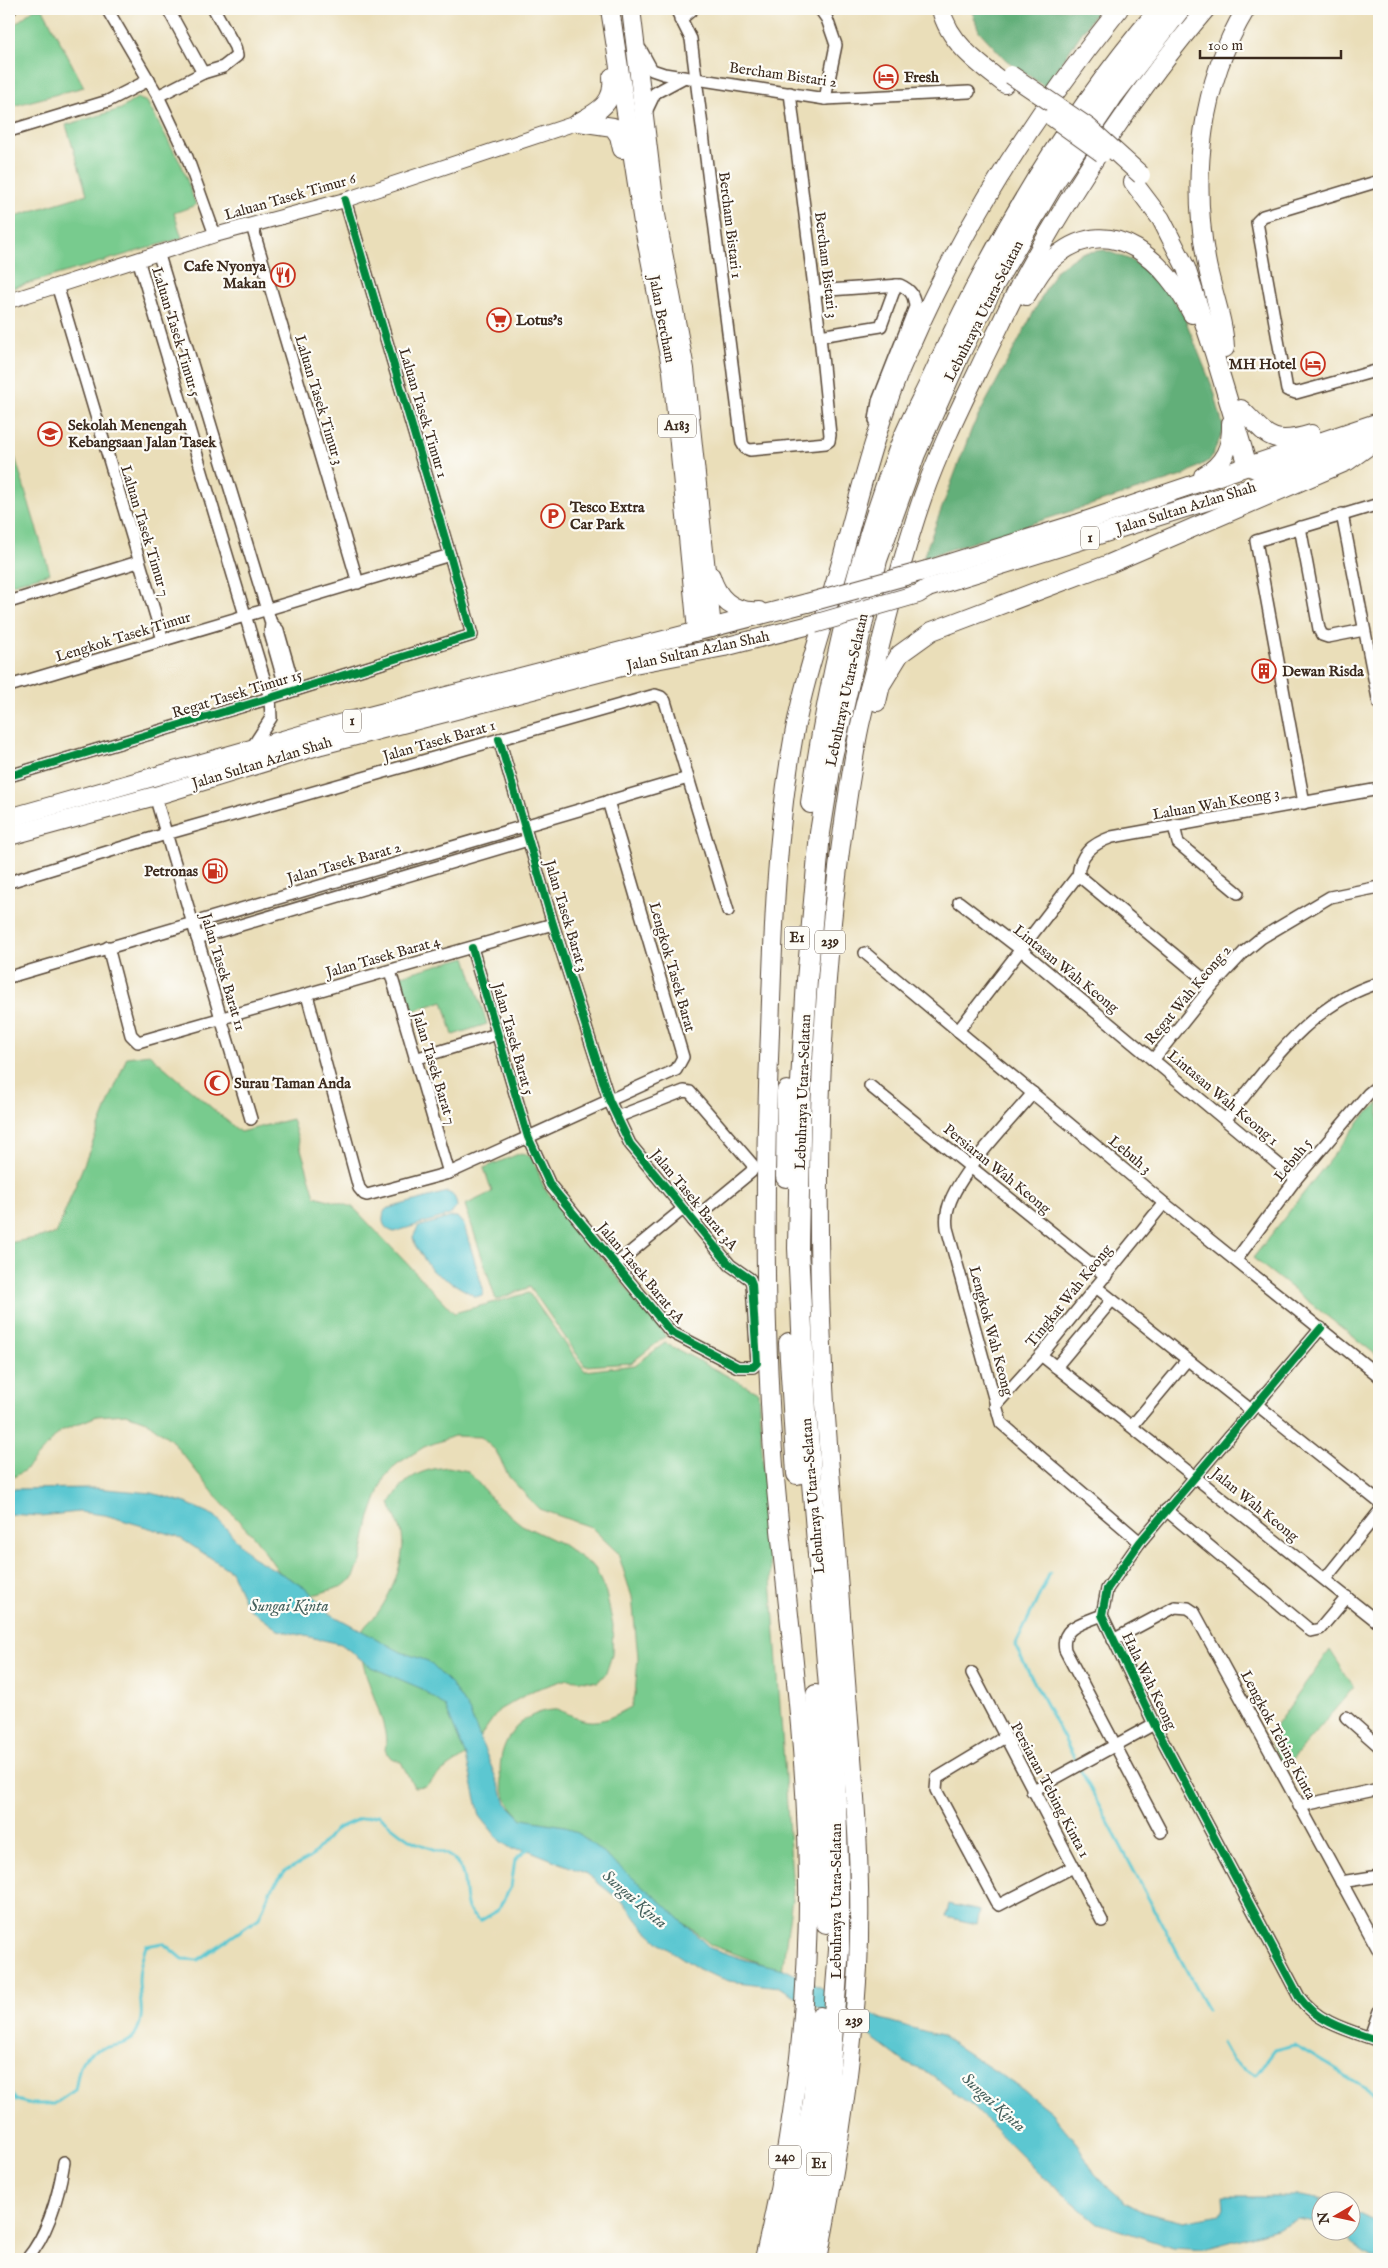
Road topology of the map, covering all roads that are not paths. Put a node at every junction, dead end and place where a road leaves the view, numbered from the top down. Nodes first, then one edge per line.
1 (107, 9) edge
2 (168, 9) edge
3 (214, 9) edge
4 (604, 9) edge
5 (610, 9) edge
6 (619, 9) edge
7 (694, 9) edge
8 (820, 9) edge
9 (941, 9) edge
10 (953, 9) edge
11 (1160, 9) edge
12 (1180, 9) edge
13 (1206, 9) edge
14 (1246, 9) edge
15 (1117, 10) edge
16 (678, 14) edge
17 (632, 21) edge
18 (203, 73) junction
19 (684, 78) junction
20 (696, 78) junction
21 (149, 80) junction
22 (1008, 80) junction
23 (621, 89) junction
24 (969, 92) dead end
25 (790, 94) junction
26 (158, 96) junction
27 (825, 100) junction
28 (624, 109) junction
29 (644, 115) junction
30 (579, 122) junction
31 (601, 124) junction
32 (9, 131) edge
33 (1379, 181) edge
34 (345, 200) junction
35 (643, 224) junction
36 (252, 226) junction
37 (215, 234) junction
38 (158, 252) junction
39 (138, 259) junction
40 (896, 285) junction
41 (57, 286) junction
42 (815, 291) junction
43 (9, 301) edge
44 (820, 336) junction
45 (1220, 351) junction
46 (1379, 370) edge
47 (1235, 406) junction
48 (1379, 413) edge
49 (1379, 422) edge
50 (951, 427) junction
51 (829, 441) joint
52 (1375, 443) edge
53 (694, 460) junction
54 (868, 461) junction
55 (1262, 465) junction
56 (1183, 487) junction
57 (1220, 496) junction
58 (1379, 504) edge
59 (1342, 514) junction
60 (1300, 527) junction
61 (450, 555) junction
62 (138, 562) junction
63 (927, 579) junction
64 (358, 582) junction
65 (694, 588) junction
66 (9, 602) edge
67 (783, 609) junction
68 (267, 610) junction
69 (246, 615) junction
70 (811, 615) junction
71 (1364, 630) junction
72 (705, 632) junction
73 (472, 635) joint
74 (163, 640) junction
75 (622, 652) junction
76 (678, 656) junction
77 (9, 686) edge
78 (291, 692) junction
79 (270, 698) junction
80 (1379, 704) edge
81 (499, 739) junction
82 (251, 749) junction
83 (9, 776) edge
84 (688, 778) junction
85 (1379, 789) edge
86 (155, 796) junction
87 (608, 801) junction
88 (1304, 803) junction
89 (845, 816) junction
90 (9, 818) edge
91 (524, 826) junction
92 (1174, 826) junction
93 (166, 834) junction
94 (9, 836) edge
95 (528, 840) junction
96 (1078, 875) junction
97 (9, 882) edge
98 (1379, 887) edge
99 (1238, 893) dead end
100 (959, 902) dead end
101 (728, 911) dead end
102 (192, 923) junction
103 (553, 924) junction
104 (197, 938) junction
105 (108, 948) junction
106 (472, 948) junction
107 (1020, 949) junction
108 (865, 953) dead end
109 (390, 971) junction
110 (9, 977) edge
111 (1379, 983) edge
112 (1212, 986) junction
113 (307, 995) junction
114 (221, 1019) junction
115 (958, 1031) junction
116 (497, 1034) junction
117 (415, 1058) junction
118 (1153, 1060) junction
119 (1379, 1085) edge
120 (870, 1086) dead end
121 (1033, 1093) junction
122 (609, 1100) junction
123 (617, 1117) junction
124 (251, 1119) dead end
125 (1226, 1119) junction
126 (528, 1137) junction
127 (971, 1168) junction
128 (449, 1173) junction
129 (1296, 1179) junction
130 (1164, 1203) junction
131 (683, 1209) junction
132 (692, 1220) junction
133 (1236, 1260) junction
134 (615, 1265) junction
135 (1106, 1276) junction
136 (1096, 1287) junction
137 (1112, 1300) junction
138 (754, 1315) joint
139 (1321, 1328) junction
140 (1041, 1355) junction
141 (1187, 1360) junction
142 (1056, 1367) junction
143 (1379, 1376) edge
144 (995, 1406) junction
145 (1254, 1407) junction
146 (1132, 1426) junction
147 (1195, 1476) junction
148 (1379, 1502) edge
149 (1166, 1510) junction
150 (1379, 1512) edge
151 (1140, 1542) junction
152 (1325, 1579) junction
153 (1347, 1597) junction
154 (1102, 1615) junction
155 (1379, 1623) edge
156 (1113, 1640) junction
157 (972, 1674) dead end
158 (1346, 1717) dead end
159 (1154, 1724) junction
160 (1005, 1737) junction
161 (1116, 1745) junction
162 (1379, 1746) edge
163 (1379, 1788) edge
164 (1032, 1791) junction
165 (1299, 1806) junction
166 (1161, 1832) dead end
167 (1073, 1867) junction
168 (1379, 1876) edge
169 (1341, 1882) junction
170 (1102, 1921) dead end
171 (1376, 1936) edge
172 (824, 1950) junction
173 (1379, 1951) edge
174 (1379, 2015) edge
175 (1374, 2039) edge
176 (815, 2060) junction
177 (64, 2162) dead end
178 (27, 2259) edge
179 (764, 2259) edge
180 (782, 2259) edge
181 (800, 2259) edge
182 (818, 2259) edge

1 - 21 street
2 - 18 street
3 - 18 street
4 - 30 main road
5 - 23 main road, Jalan Bercham / A183
6 - 23 main road
7 - 16 street
8 - 27 street
9 - 22 main road
10 - 22 main road
11 - 172 highway, Lebuhraya Utara–Selatan / E1
12 - 172 highway, Lebuhraya Utara–Selatan / E1
13 - 50 main road, 239
14 - 45 main road
15 - 54 main road, 240
16 - 20 street, Bercham Bistari 1
17 - 19 street, Bercham Bistari 2
17 - 28 main road
17 - 29 main road, Jalan Bercham / A183
18 - 26 street
19 - 20 street, Bercham Bistari 2
19 - 29 street, Bercham Bistari 2
20 - 25 street, Bercham Bistari 2
20 - 51 street, Bercham Bistari 1
21 - 26 street
21 - 32 street
22 - 45 main road, bridge
23 - 28 main road, Jalan Bercham / A183
24 - 27 street, Bercham Bistari 2
25 - 27 street, Bercham Bistari 2
25 - 42 street, Bercham Bistari 3
26 - 37 street
28 - 31 main road
28 - 35 main road, Jalan Bercham / A183
29 - 53 main road, Jalan Bercham / A183
30 - 31 main road
30 - 34 street, Laluan Tasek Timur 6
31 - 35 main road
33 - 46 street
34 - 36 street, Laluan Tasek Timur 6
34 - 61 street, Laluan Tasek Timur 1
35 - 65 main road, Jalan Bercham / A183
36 - 37 street, Laluan Tasek Timur 6
36 - 64 street, Laluan Tasek Timur 3
37 - 38 street, Laluan Tasek Timur 6
38 - 39 street, Laluan Tasek Timur 6
38 - 68 street
39 - 41 street, Laluan Tasek Timur 6
39 - 69 street, Laluan Tasek Timur 5
40 - 42 street
40 - 44 street
40 - 54 street
41 - 43 street, Laluan Tasek Timur 6
41 - 62 street, Laluan Tasek Timur 7
42 - 44 street, Bercham Bistari 3
44 - 51 street, Bercham Bistari 3
45 - 47 main road
45 - 50 main road
47 - 48 main road
47 - 55 main road
47 - 56 main road
49 - 55 main road, Jalan Sultan Azlan Shah / 1
50 - 89 main road, 239
52 - 55 main road
52 - 57 main road, Jalan Sultan Azlan Shah / 1
52 - 89 main road
53 - 67 main road
53 - 72 main road, Jalan Bercham / A183
54 - 172 main road, 240
55 - 56 main road, Jalan Sultan Azlan Shah / 1
55 - 57 main road
56 - 63 main road, Jalan Sultan Azlan Shah / 1
57 - 63 main road, Jalan Sultan Azlan Shah / 1
58 - 59 street
59 - 60 street
59 - 71 street
60 - 71 street
60 - 88 street
61 - 64 street, Lengkok Tasek Timur
61 - 73 street, Laluan Tasek Timur 1
62 - 66 street
62 - 74 street, Laluan Tasek Timur 7
63 - 70 main road, Jalan Sultan Azlan Shah / 1, bridge
64 - 68 street, Lengkok Tasek Timur
65 - 72 main road, Jalan Bercham / A183
65 - 75 main road
67 - 70 main road, Jalan Sultan Azlan Shah / 1
67 - 72 main road, Jalan Sultan Azlan Shah / 1
68 - 69 street, Lengkok Tasek Timur
68 - 78 street
69 - 74 street, Lengkok Tasek Timur
69 - 79 street
70 - 72 main road
70 - 76 main road, Jalan Sultan Azlan Shah / 1
71 - 80 street
72 - 75 main road, Jalan Sultan Azlan Shah / 1
72 - 76 main road
73 - 78 street, Regat Tasek Timur 15
74 - 77 street, Lengkok Tasek Timur
75 - 82 main road, Jalan Sultan Azlan Shah / 1
76 - 86 main road, Jalan Sultan Azlan Shah / 1
78 - 79 street, Regat Tasek Timur 15
79 - 82 street
79 - 83 street, Regat Tasek Timur 15
81 - 84 street, Jalan Tasek Barat 1
81 - 91 street, Jalan Tasek Barat 3
81 - 93 street, Jalan Tasek Barat 1
82 - 90 main road, Jalan Sultan Azlan Shah / 1
84 - 87 street, Jalan Tasek Barat 2
84 - 101 street, Jalan Tasek Barat 1
85 - 88 street, Laluan Wah Keong 3
86 - 93 street, Jalan Tasek Barat 11
86 - 94 main road, Jalan Sultan Azlan Shah / 1
87 - 91 street, Jalan Tasek Barat 2
87 - 122 street, Lengkok Tasek Barat
88 - 92 street, Laluan Wah Keong 3
89 - 182 main road, 239
91 - 95 street, Jalan Tasek Barat 3
91 - 102 street, Jalan Tasek Barat 2
92 - 96 street, Laluan Wah Keong 3
92 - 99 street
93 - 97 street, Jalan Tasek Barat 1
93 - 102 street, Jalan Tasek Barat 11
95 - 103 street, Jalan Tasek Barat 3
95 - 104 street
96 - 107 street, Laluan Wah Keong 3
96 - 112 street
98 - 112 street, Regat Wah Keong 2
100 - 107 street, Lintasan Wah Keong
102 - 104 street, Jalan Tasek Barat 11
102 - 105 street, Jalan Tasek Barat 2
103 - 106 street, Jalan Tasek Barat 4
103 - 122 street, Jalan Tasek Barat 3
104 - 114 street, Jalan Tasek Barat 11
105 - 110 street, Jalan Tasek Barat 2
105 - 114 street, Jalan Tasek Barat 4
106 - 109 street, Jalan Tasek Barat 4
106 - 116 street, Jalan Tasek Barat 5
107 - 115 street, Laluan Wah Keong 3
107 - 118 street, Lintasan Wah Keong
108 - 115 street, Lebuh 3
109 - 113 street, Jalan Tasek Barat 4
109 - 117 street, Jalan Tasek Barat 7
111 - 125 street
112 - 118 street, Regat Wah Keong 2
113 - 114 street, Jalan Tasek Barat 4
113 - 128 street, Lengkok Tasek Barat
114 - 124 street, Jalan Tasek Barat 11
115 - 121 street, Lebuh 3
116 - 117 street
116 - 126 street, Jalan Tasek Barat 5
117 - 128 street, Jalan Tasek Barat 7
118 - 125 street, Lintasan Wah Keong 1
119 - 129 street, Lebuh 5
120 - 127 street, Persiaran Wah Keong
121 - 127 street, Lengkok Wah Keong
121 - 130 street, Lebuh 3
122 - 123 street, Jalan Tasek Barat 3A
122 - 126 street, Lengkok Tasek Barat
123 - 131 street, Jalan Tasek Barat 3A
123 - 132 street
125 - 129 street, Lintasan Wah Keong 1
126 - 128 street, Lengkok Tasek Barat
126 - 134 street, Jalan Tasek Barat 5A
127 - 135 street, Persiaran Wah Keong
127 - 144 street, Lengkok Wah Keong
129 - 133 street, Lebuh 5
130 - 133 street, Lebuh 3
130 - 135 street, Tingkat Wah Keong
131 - 132 street, Jalan Tasek Barat 3A
131 - 134 street
132 - 138 street, Jalan Tasek Barat 3A
133 - 139 street, Lebuh 3
134 - 138 street, Jalan Tasek Barat 5A
135 - 136 street, Tingkat Wah Keong
136 - 137 street
136 - 140 street, Tingkat Wah Keong
137 - 141 street
137 - 142 street
139 - 143 street, Lebuh 3
139 - 145 street
140 - 142 street, Jalan Wah Keong
140 - 144 street, Tingkat Wah Keong
141 - 145 street
141 - 146 street
142 - 146 street, Jalan Wah Keong
144 - 151 street, Lengkok Wah Keong
145 - 147 street
145 - 148 street
146 - 147 street, Jalan Wah Keong
147 - 149 street
147 - 152 street, Jalan Wah Keong
149 - 151 street
149 - 153 street
150 - 152 street
151 - 154 street
152 - 153 street, Jalan Wah Keong
153 - 155 street, Jalan Wah Keong
154 - 156 street, Hala Wah Keong
154 - 161 street
156 - 159 street, Hala Wah Keong
156 - 165 street, Lengkok Tebing Kinta
157 - 160 street, Persiaran Tebing Kinta 1
158 - 162 street
159 - 161 street
159 - 175 street, Hala Wah Keong
160 - 164 street, Persiaran Tebing Kinta 1
160 - 167 street
161 - 164 street
161 - 166 street
163 - 165 street
164 - 167 street, Persiaran Tebing Kinta 1
165 - 169 street, Lengkok Tebing Kinta
167 - 170 street, Persiaran Tebing Kinta 1
168 - 169 street
169 - 171 street, Lengkok Tebing Kinta
171 - 173 street, Lengkok Tebing Kinta
172 - 176 highway, Lebuhraya Utara–Selatan / E1
172 - 176 main road, 240
174 - 175 street
176 - 179 main road, 240
176 - 180 highway, Lebuhraya Utara–Selatan / E1
176 - 181 highway, Lebuhraya Utara–Selatan / E1
177 - 178 street

